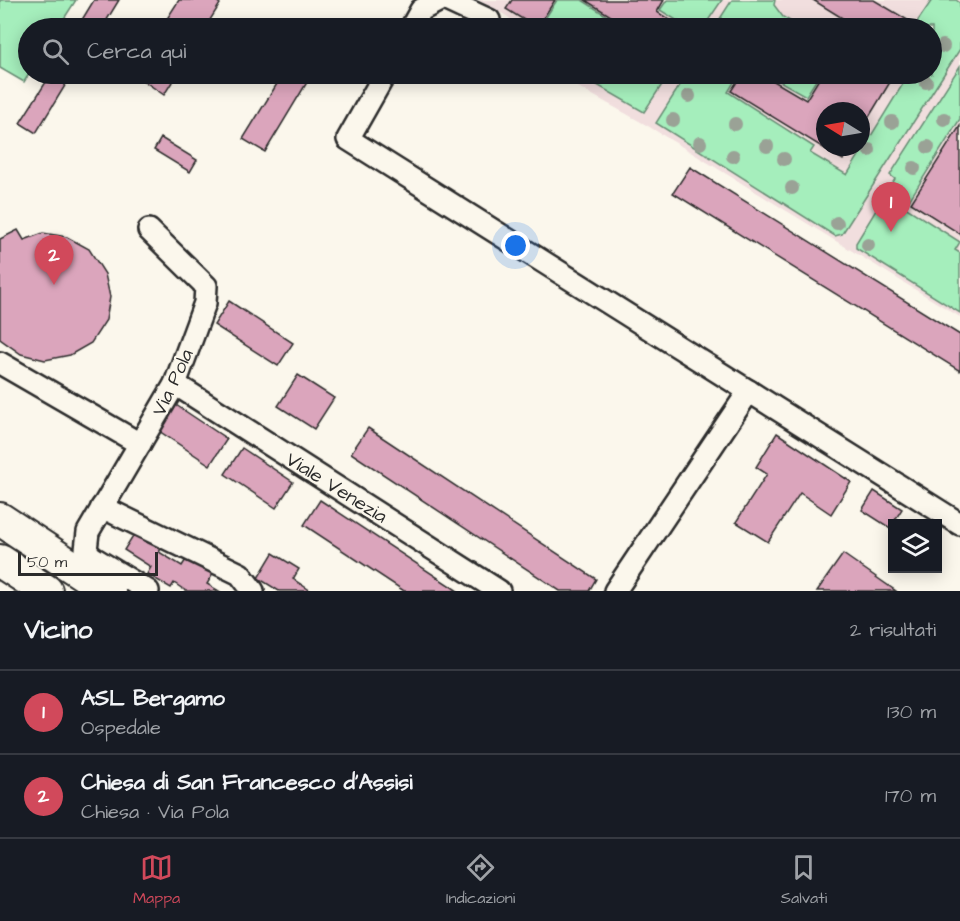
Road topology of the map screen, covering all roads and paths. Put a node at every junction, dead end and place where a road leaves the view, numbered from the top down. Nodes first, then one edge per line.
1 (440, 0) edge
2 (446, 0) edge
3 (417, 18) edge
4 (485, 18) edge
5 (379, 84) edge
6 (148, 230) dead end
7 (0, 363) edge
8 (175, 384) junction
9 (749, 391) junction
10 (140, 444) junction
11 (102, 507) junction
12 (0, 519) edge
13 (960, 524) edge
14 (0, 561) edge
15 (0, 577) edge
16 (22, 591) edge
17 (46, 591) edge
18 (109, 591) edge
19 (148, 591) edge
20 (253, 591) edge
21 (499, 591) edge
22 (615, 591) edge

1 - 3 street
2 - 4 street
5 - 9 street
6 - 8 street, Via Pola
7 - 10 street
8 - 10 street, Via Pola
8 - 21 street, Viale Venezia
9 - 13 street
9 - 22 street
10 - 11 street, Via Pola
11 - 19 street, Via Pola
11 - 20 street
12 - 18 highway
14 - 17 highway
15 - 16 highway

